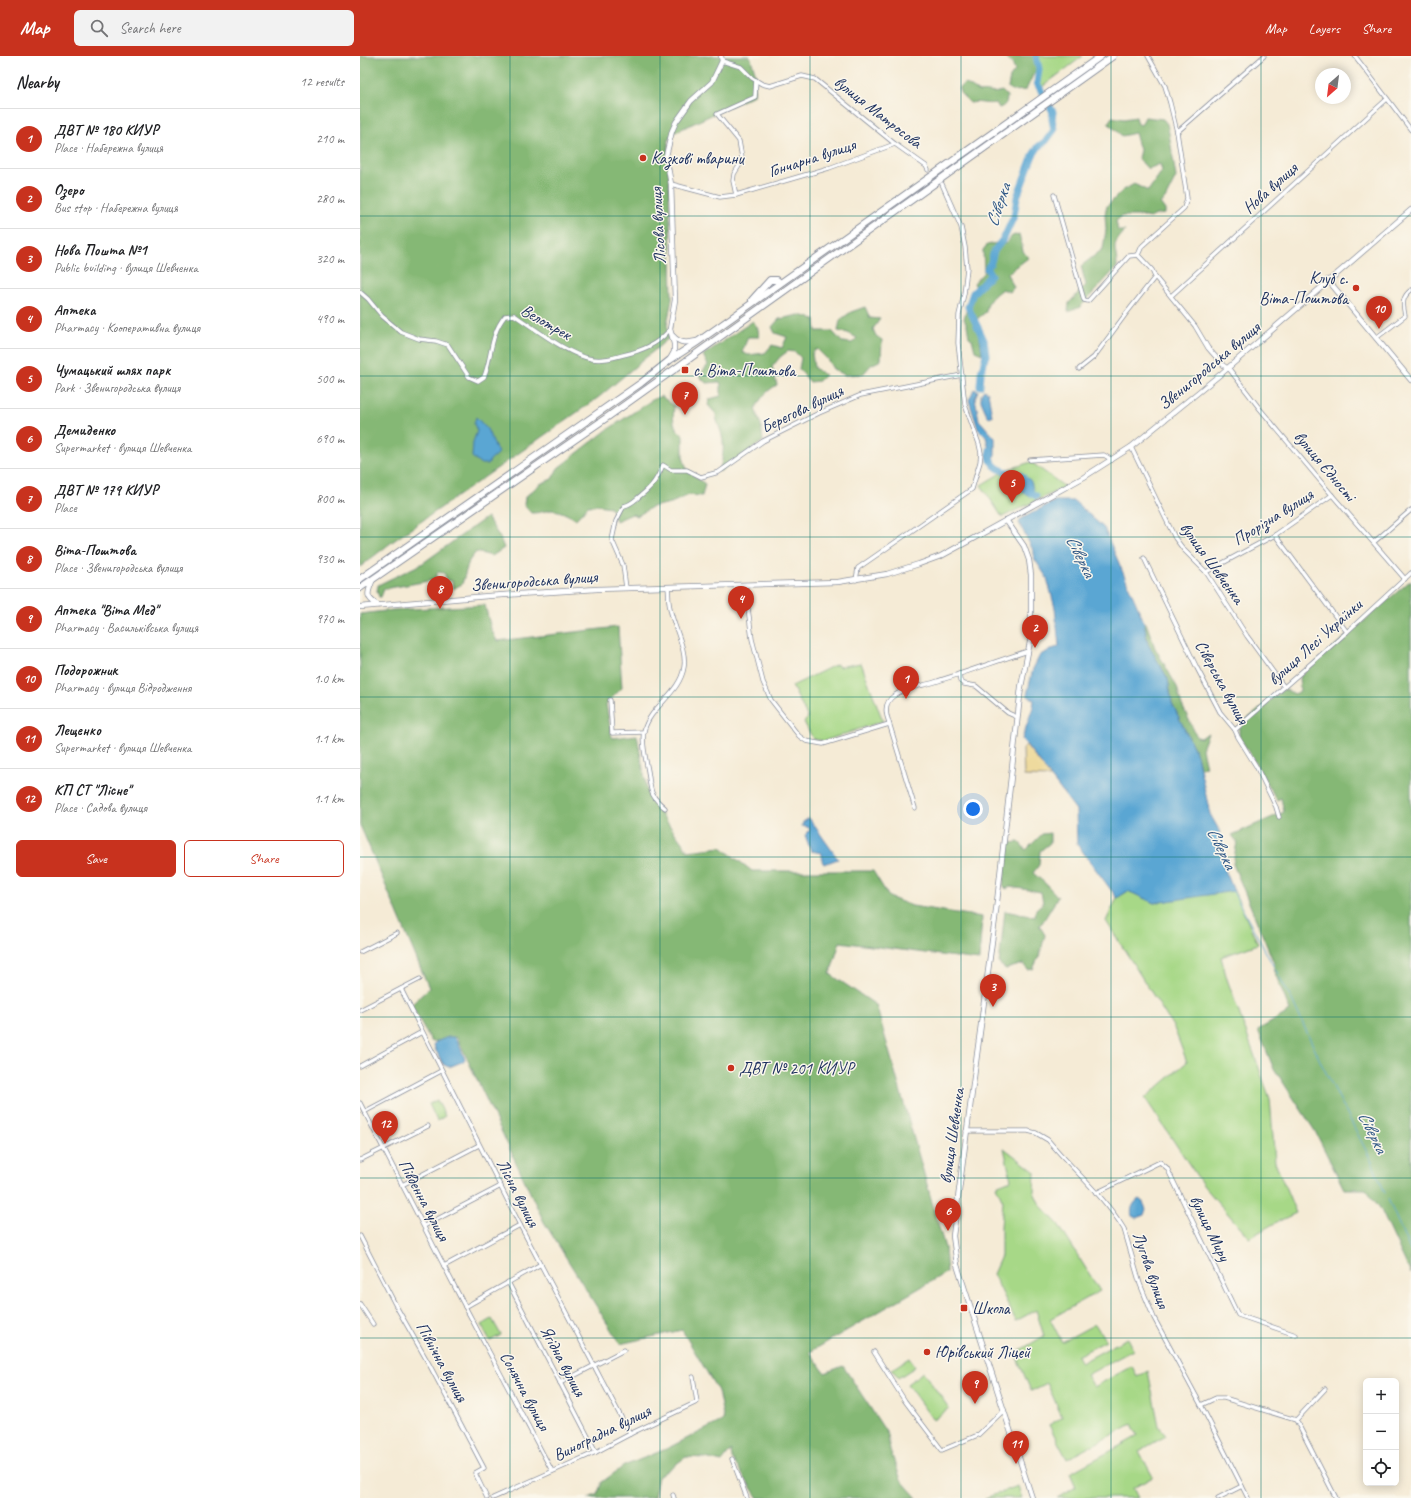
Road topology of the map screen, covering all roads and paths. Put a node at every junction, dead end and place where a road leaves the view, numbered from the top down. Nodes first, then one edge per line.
1 (1101, 56) edge
2 (1113, 56) edge
3 (1148, 56) edge
4 (1264, 56) edge
5 (1355, 56) edge
6 (722, 59) edge
7 (756, 80) junction
8 (1387, 99) junction
9 (1411, 130) edge
10 (1177, 132) junction
11 (895, 144) junction
12 (928, 170) dead end
13 (671, 184) junction
14 (942, 184) dead end
15 (736, 195) junction
16 (1054, 196) dead end
17 (1411, 210) edge
18 (1138, 255) junction
19 (1155, 277) junction
20 (1328, 280) junction
21 (780, 283) junction
22 (1411, 290) edge
23 (360, 292) edge
24 (1171, 296) junction
25 (757, 310) junction
26 (670, 329) junction
27 (672, 335) junction
28 (1376, 338) junction
29 (702, 339) junction
30 (670, 360) junction
31 (1227, 368) junction
32 (1079, 369) dead end
33 (962, 375) junction
34 (1410, 377) edge
35 (1131, 447) junction
36 (1030, 460) dead end
37 (1112, 460) junction
38 (1332, 495) junction
39 (1411, 510) edge
40 (1006, 520) junction
41 (1275, 535) junction
42 (1374, 542) junction
43 (1144, 558) dead end
44 (1206, 572) junction
45 (1411, 573) edge
46 (360, 579) edge
47 (373, 579) junction
48 (1405, 579) junction
49 (856, 580) junction
50 (745, 585) junction
51 (668, 586) junction
52 (360, 588) edge
53 (626, 588) junction
54 (378, 605) junction
55 (360, 607) edge
56 (1347, 632) junction
57 (1028, 651) junction
58 (959, 674) junction
59 (1284, 687) junction
60 (610, 700) dead end
61 (1017, 717) junction
62 (889, 724) junction
63 (1235, 730) junction
64 (644, 732) junction
65 (665, 808) dead end
66 (915, 808) dead end
67 (1279, 817) dead end
68 (396, 933) dead end
69 (360, 952) edge
70 (420, 979) dead end
71 (400, 989) junction
72 (360, 1010) edge
73 (422, 1032) junction
74 (360, 1066) edge
75 (441, 1071) junction
76 (360, 1103) edge
77 (364, 1112) junction
78 (428, 1126) dead end
79 (966, 1131) junction
80 (479, 1145) junction
81 (382, 1148) junction
82 (360, 1154) edge
83 (361, 1159) edge
84 (402, 1185) junction
85 (501, 1186) junction
86 (1096, 1193) junction
87 (520, 1225) junction
88 (424, 1226) junction
89 (360, 1236) edge
90 (541, 1264) junction
91 (444, 1266) junction
92 (508, 1282) junction
93 (360, 1304) edge
94 (465, 1307) junction
95 (373, 1324) dead end
96 (1296, 1335) dead end
97 (624, 1350) dead end
98 (874, 1352) dead end
99 (593, 1364) junction
100 (693, 1377) dead end
101 (560, 1383) junction
102 (1325, 1389) dead end
103 (1201, 1405) junction
104 (1004, 1410) junction
105 (1296, 1420) junction
106 (630, 1434) junction
107 (596, 1452) junction
108 (732, 1459) dead end
109 (552, 1471) junction
110 (1242, 1486) junction
111 (487, 1498) edge
112 (494, 1498) edge
113 (747, 1498) edge
114 (1032, 1498) edge
115 (1218, 1498) edge
116 (1248, 1498) edge
117 (1336, 1498) edge

1 - 21 highway
2 - 25 highway
3 - 10 street
4 - 10 street
5 - 8 street
6 - 7 street, вулиця Матросова
6 - 13 street, Лісова вулиця
7 - 11 street, вулиця Матросова
7 - 15 street, Гончарна вулиця
8 - 9 street
8 - 24 street, Нова вулиця
10 - 18 street
11 - 12 street, вулиця Матросова
11 - 15 street, Гончарна вулиця
13 - 15 street, Гончарна вулиця
13 - 26 street, Лісова вулиця
14 - 33 street
16 - 18 street
17 - 20 street, Звенигородська вулиця
18 - 19 street
19 - 24 street
19 - 32 street
20 - 28 street
20 - 31 street, Звенигородська вулиця
21 - 25 highway
21 - 29 highway
22 - 28 street
23 - 26 street, Велотрек
24 - 31 street
25 - 47 highway
26 - 27 street, Лісова вулиця
27 - 29 street
27 - 30 street, Лісова вулиця
28 - 34 street
29 - 30 highway
30 - 46 highway
31 - 35 street, Звенигородська вулиця
31 - 38 street, вулиця Єдності
33 - 49 street
33 - 53 street, Берегова вулиця
35 - 37 street, Звенигородська вулиця
35 - 44 street, вулиця Шевченка
36 - 37 street
37 - 40 street, Звенигородська вулиця
38 - 41 street, Прорізна вулиця
38 - 42 street, вулиця Єдності
39 - 42 street
40 - 49 street, Звенигородська вулиця
40 - 57 street, вулиця Шевченка
41 - 44 street, Прорізна вулиця
41 - 56 street
42 - 48 street, вулиця Єдності
43 - 63 street, Сіверська вулиця
44 - 59 street, вулиця Шевченка
45 - 48 street, вулиця Лесі Українки
47 - 52 highway
47 - 54 street
48 - 56 street, вулиця Лесі Українки
49 - 50 street, Звенигородська вулиця
50 - 51 street, Звенигородська вулиця
50 - 62 street
51 - 53 street, Звенигородська вулиця
51 - 64 street
53 - 54 street, Звенигородська вулиця
54 - 55 street, Звенигородська вулиця
56 - 59 street, вулиця Лесі Українки
57 - 58 street
57 - 61 street, вулиця Шевченка
58 - 61 street
58 - 62 street
59 - 63 street, вулиця Лесі Українки
60 - 64 street
61 - 79 street, вулиця Шевченка
62 - 66 street
63 - 67 street, Сіверська вулиця
64 - 65 street
68 - 69 street
70 - 71 street
71 - 72 street
71 - 73 street, Лісна вулиця
73 - 74 street
73 - 75 street, Лісна вулиця
75 - 77 street
75 - 80 street, Лісна вулиця
76 - 77 street, Південна вулиця
77 - 81 street, Південна вулиця
78 - 81 street
79 - 86 street, Лугова вулиця
79 - 104 street, вулиця Шевченка
80 - 84 street
80 - 85 street, Лісна вулиця
81 - 83 street
81 - 84 street, Південна вулиця
82 - 83 street
84 - 88 street, Південна вулиця
85 - 87 street, Лісна вулиця
85 - 88 street
86 - 96 street, вулиця Миру
86 - 103 street, Лугова вулиця
87 - 90 street, Лісна вулиця
87 - 91 street
88 - 91 street, Південна вулиця
89 - 111 street, Північна вулиця
90 - 92 street
90 - 99 street, Лісна вулиця
91 - 94 street, Південна вулиця
92 - 94 street
92 - 101 street, Ягідна вулиця
93 - 95 street
94 - 109 street, Сонячна вулиця
97 - 99 street
98 - 104 street
99 - 101 street
99 - 106 street, Лісна вулиця
100 - 106 street, Виноградна вулиця
101 - 107 street, Ягідна вулиця
102 - 105 street
103 - 105 street
103 - 110 street, Лугова вулиця
104 - 114 street, вулиця Шевченка
105 - 117 street
106 - 107 street, Виноградна вулиця
107 - 109 street, Виноградна вулиця
108 - 113 street
109 - 112 street, Виноградна вулиця
110 - 115 street
110 - 116 street, Лугова вулиця

